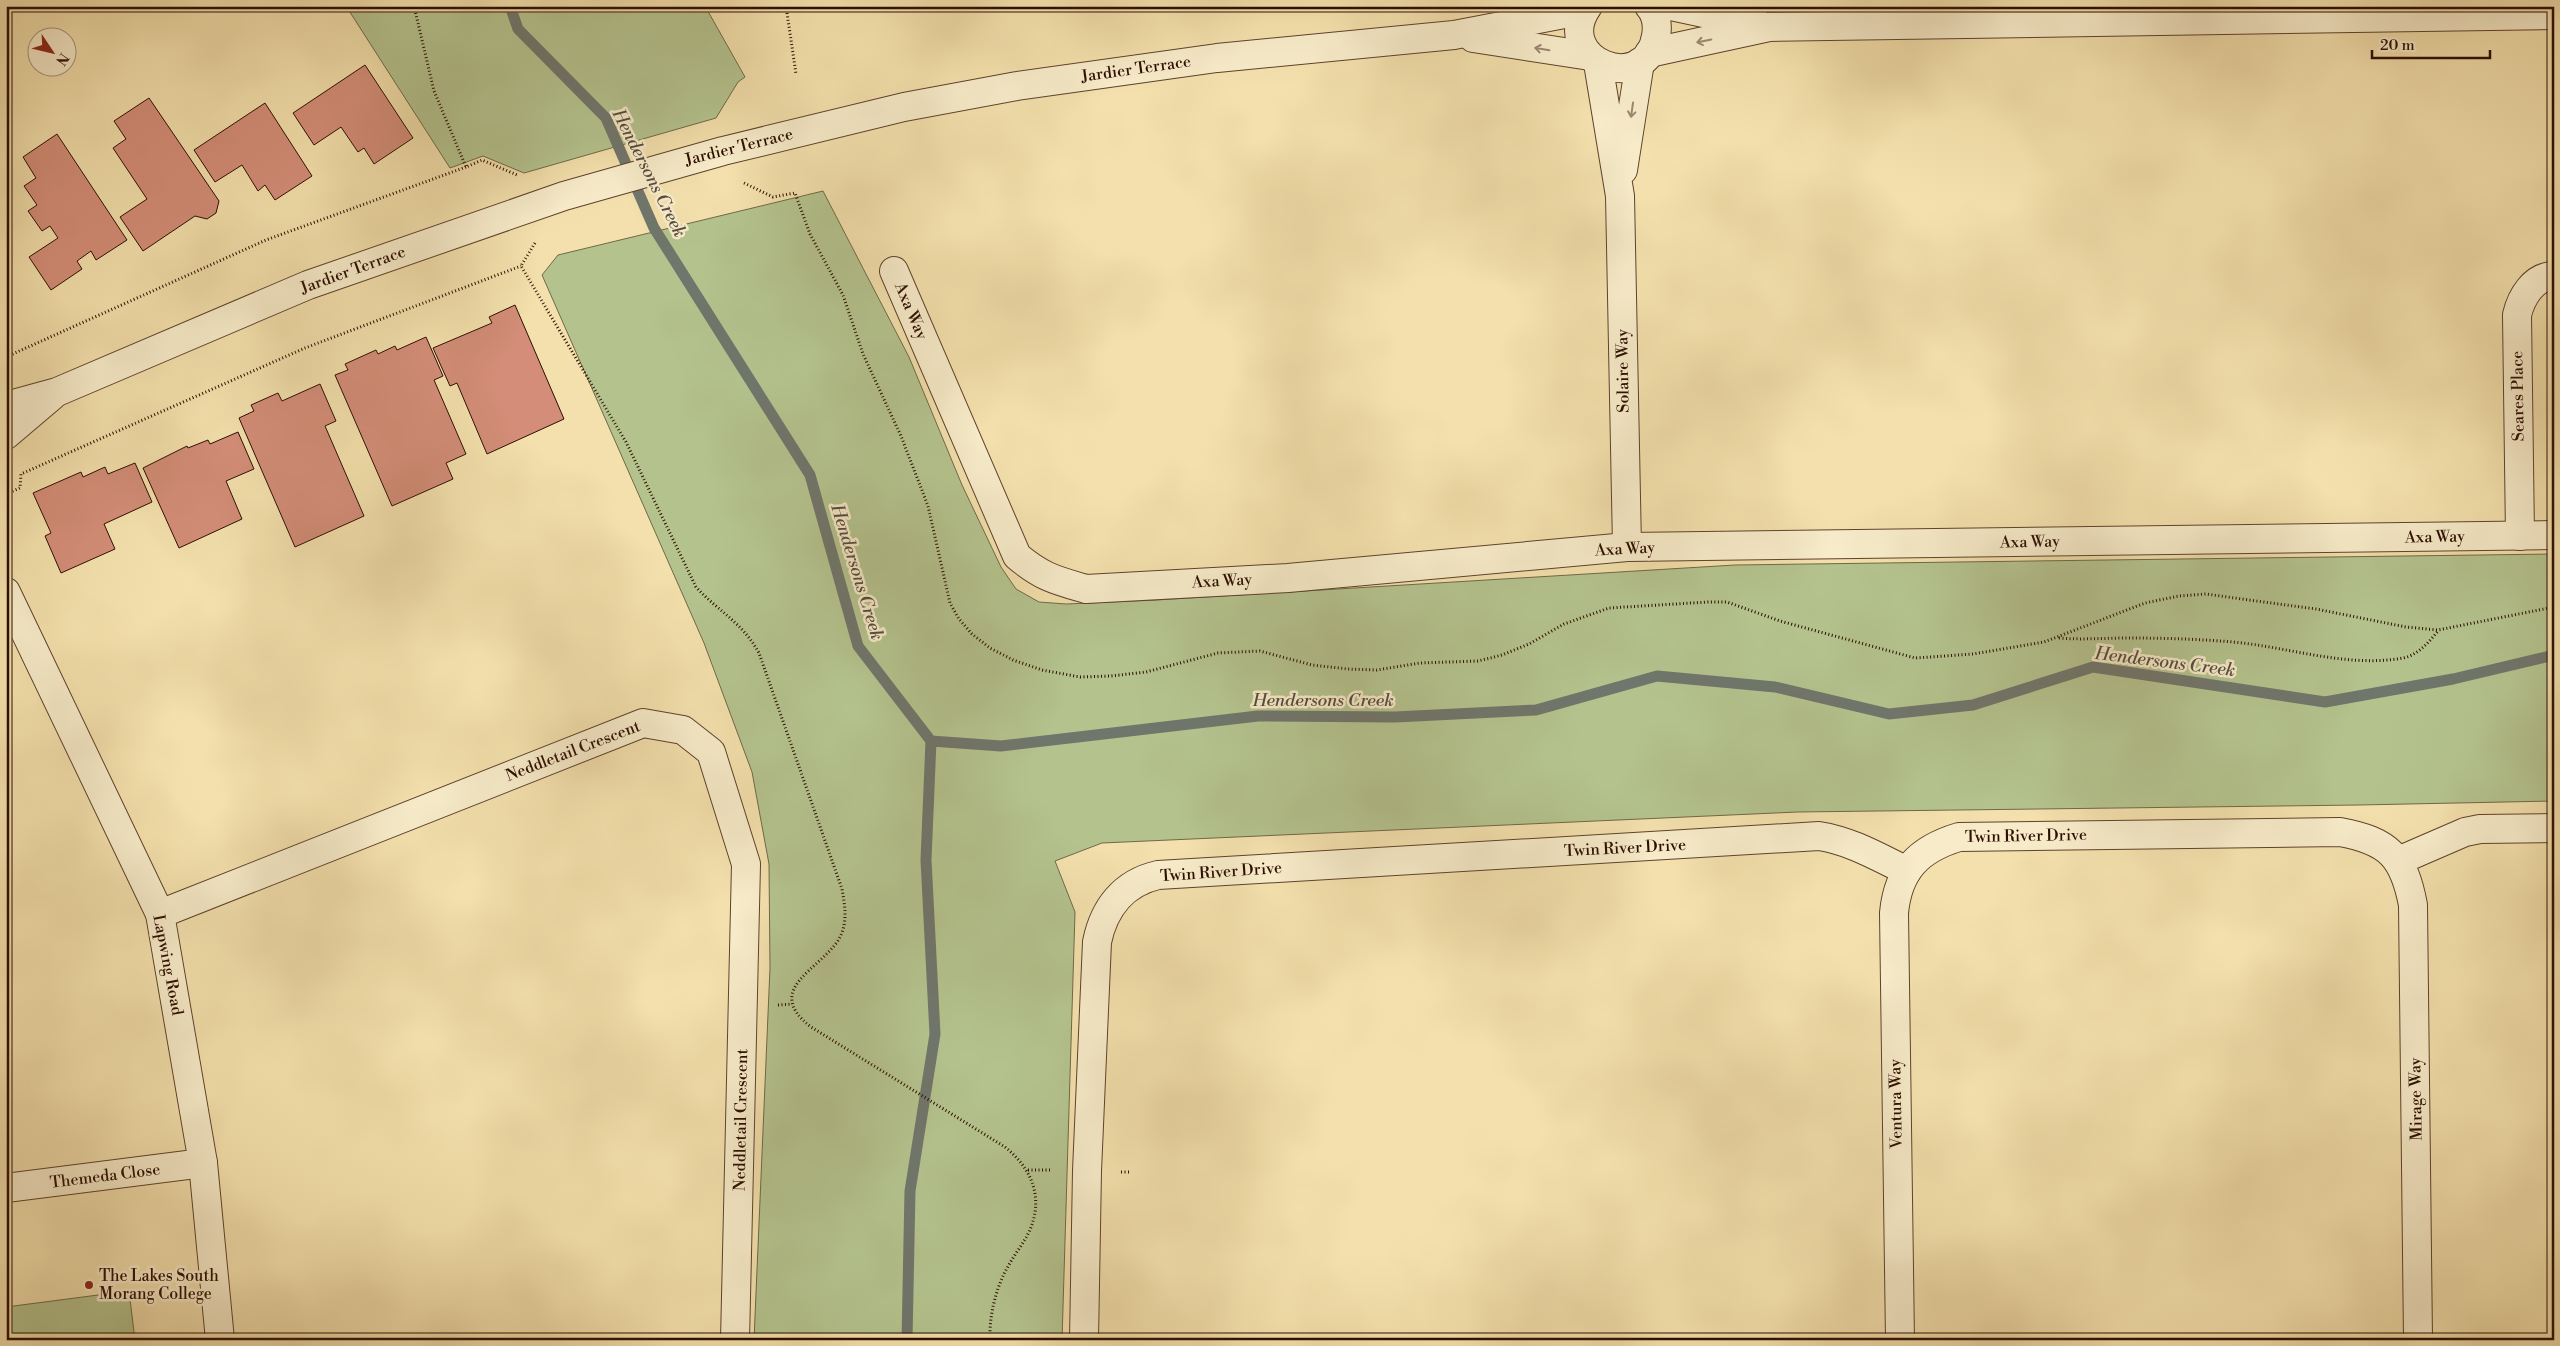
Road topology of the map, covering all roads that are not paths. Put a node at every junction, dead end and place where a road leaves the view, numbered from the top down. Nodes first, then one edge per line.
1 (1649, 6) edge
2 (1672, 6) edge
3 (1586, 8) edge
4 (2554, 15) edge
5 (1769, 27) junction
6 (1454, 35) junction
7 (1644, 57) junction
8 (1594, 60) junction
9 (1620, 196) junction
10 (894, 270) dead end
11 (2554, 276) edge
12 (57, 392) junction
13 (6, 406) edge
14 (6, 435) edge
15 (2554, 535) edge
16 (2520, 536) junction
17 (1626, 547) junction
18 (6, 592) edge
19 (2554, 828) edge
20 (2398, 861) junction
21 (1907, 870) junction
22 (160, 914) junction
23 (203, 1163) junction
24 (6, 1188) edge
25 (220, 1340) edge
26 (735, 1340) edge
27 (1084, 1340) edge
28 (1900, 1340) edge
29 (2418, 1340) edge

1 - 7 street, Solaire Way
2 - 5 street
3 - 6 street, Jardier Terrace
3 - 8 street, Solaire Way
4 - 5 street
5 -> 7 street
8 -> 6 street, Jardier Terrace
6 - 12 street, Jardier Terrace
7 - 8 street, Jardier Terrace
7 -> 9 street, Solaire Way
8 - 9 street, Solaire Way
9 - 17 street, Solaire Way
10 - 17 street, Axa Way
11 - 16 street, Seares Place
12 - 13 street, Jardier Terrace
12 - 14 street, Jardier Terrace
15 - 16 street, Axa Way
16 - 17 street, Axa Way
18 - 22 street, Lapwing Road
19 - 20 street
20 - 21 street, Twin River Drive
20 - 29 street, Mirage Way
21 - 27 street, Twin River Drive
21 - 28 street, Ventura Way
22 - 23 street, Lapwing Road
22 - 26 street, Neddletail Crescent
23 - 24 street, Themeda Close
23 - 25 street, Lapwing Road

